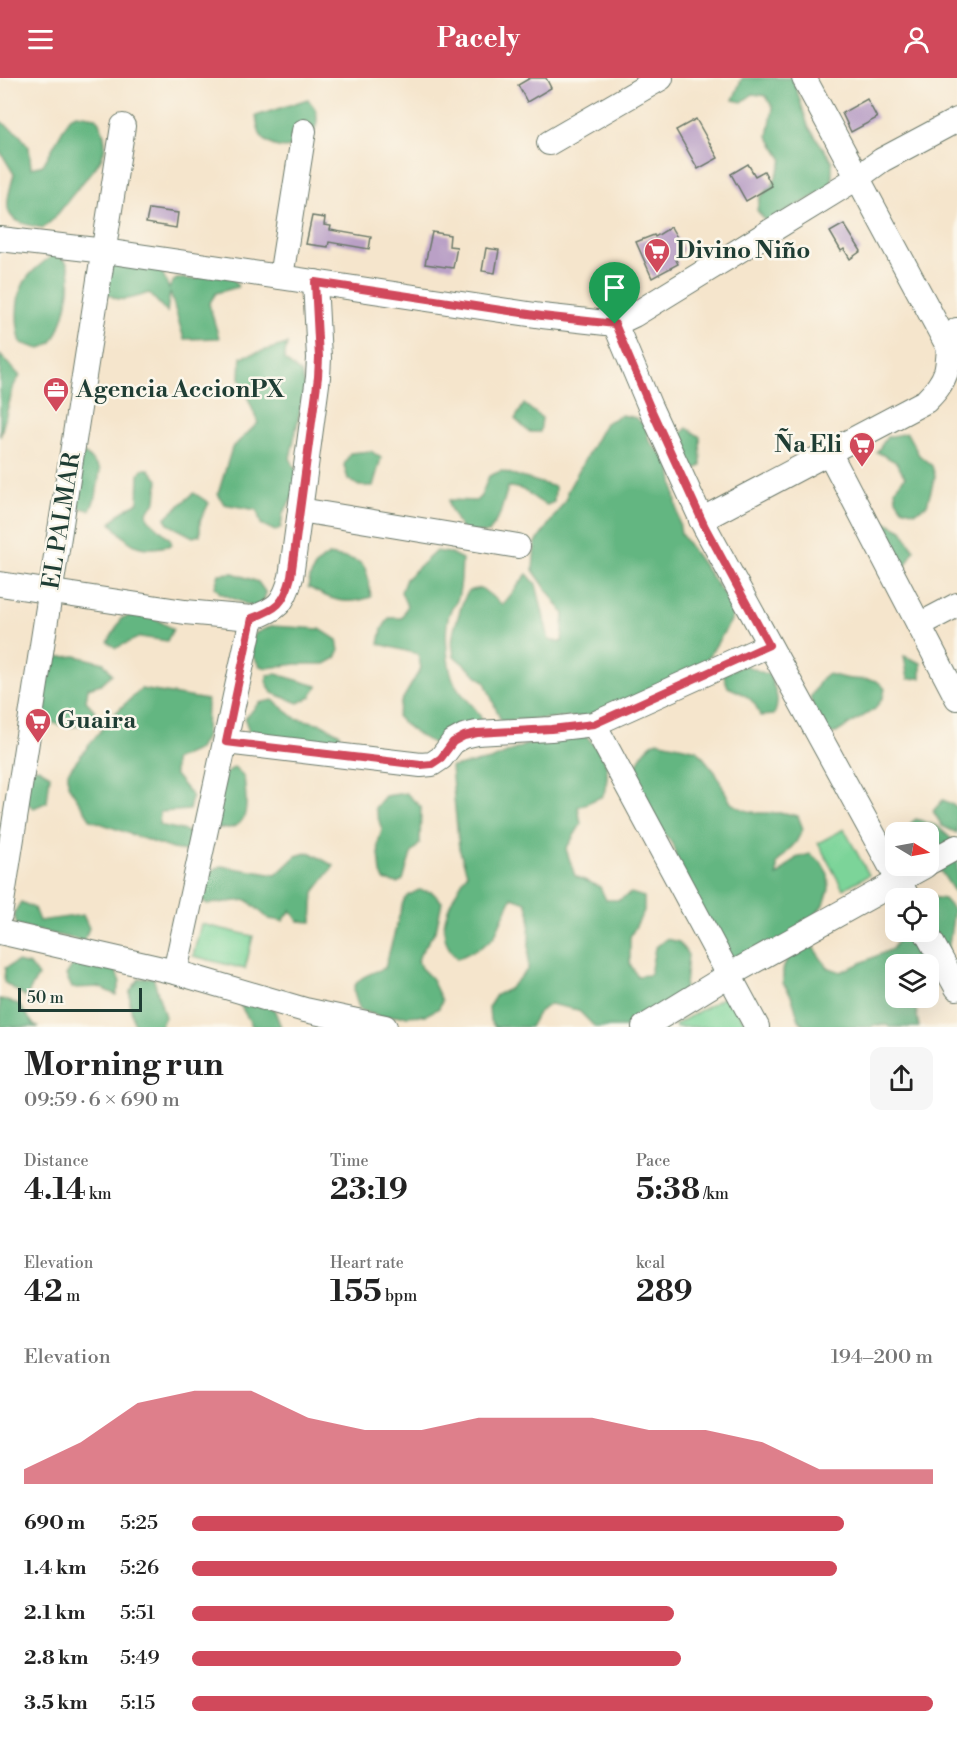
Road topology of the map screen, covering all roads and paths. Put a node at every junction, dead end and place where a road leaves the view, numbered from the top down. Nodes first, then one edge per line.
1 (661, 78) edge
2 (804, 78) edge
3 (957, 120) edge
4 (123, 126) dead end
5 (304, 131) dead end
6 (549, 143) dead end
7 (857, 178) junction
8 (0, 239) edge
9 (105, 251) junction
10 (280, 277) junction
11 (315, 282) junction
12 (613, 323) junction
13 (953, 339) edge
14 (829, 452) junction
15 (300, 510) junction
16 (701, 520) junction
17 (518, 546) dead end
18 (0, 584) edge
19 (51, 592) junction
20 (957, 605) edge
21 (252, 618) junction
22 (919, 625) junction
23 (769, 645) junction
24 (957, 698) edge
25 (594, 724) junction
26 (226, 742) junction
27 (957, 847) edge
28 (939, 857) edge
29 (916, 876) edge
30 (902, 888) edge
31 (905, 888) edge
32 (885, 899) edge
33 (0, 915) edge
34 (0, 932) edge
35 (932, 942) edge
36 (175, 972) junction
37 (729, 975) junction
38 (957, 988) edge
39 (302, 1019) edge
40 (385, 1027) edge
41 (644, 1027) edge
42 (757, 1027) edge

1 - 6 street
2 - 7 street
3 - 7 street
4 - 9 street, EL PALMAR
5 - 10 street
7 - 12 street
7 - 13 street
8 - 9 street
9 - 10 street
9 - 19 street, EL PALMAR
10 - 11 street
11 - 12 street
11 - 15 street
12 - 16 street
13 - 14 street
14 - 16 street
14 - 22 street
15 - 17 street
15 - 21 street
16 - 23 street
18 - 19 street
19 - 21 street
19 - 33 street, EL PALMAR
20 - 22 street
21 - 26 street
22 - 24 street
23 - 25 street
23 - 30 street
25 - 26 street
25 - 37 street
26 - 36 street
27 - 28 street
29 - 31 street
32 - 37 street
34 - 36 street
35 - 38 street
36 - 39 street
37 - 41 street
37 - 42 street
39 - 40 street

